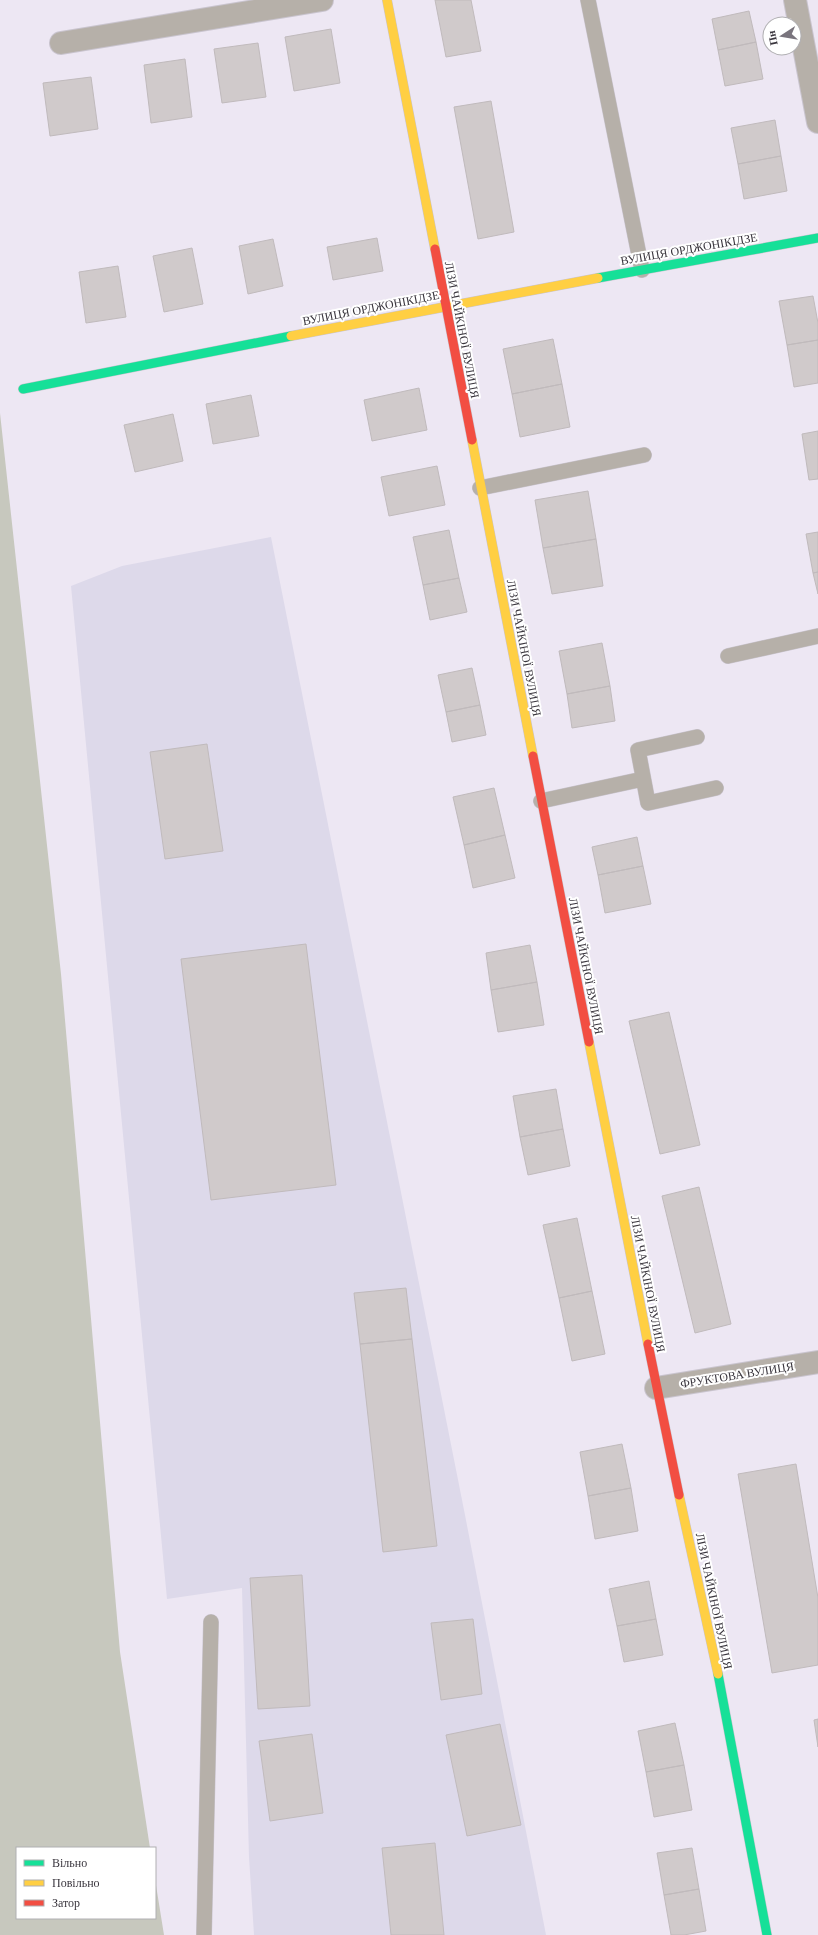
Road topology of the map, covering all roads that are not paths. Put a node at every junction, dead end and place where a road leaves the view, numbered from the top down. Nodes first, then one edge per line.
1 (322, 0) edge
2 (387, 0) edge
3 (588, 0) edge
4 (795, 0) edge
5 (61, 43) dead end
6 (818, 122) edge
7 (818, 238) edge
8 (642, 270) junction
9 (445, 306) junction
10 (23, 389) dead end
11 (644, 455) dead end
12 (480, 488) junction
13 (818, 636) edge
14 (728, 656) dead end
15 (698, 737) dead end
16 (643, 779) junction
17 (716, 788) dead end
18 (541, 801) junction
19 (818, 1362) edge
20 (656, 1388) junction
21 (211, 1622) dead end
22 (204, 1935) edge
23 (766, 1935) edge

1 - 5 street
2 - 9 street, ЛІЗИ ЧАЙКІНОЇ ВУЛИЦЯ
3 - 8 lane
4 - 6 street
7 - 8 street, ВУЛИЦЯ ОРДЖОНІКІДЗЕ
8 - 9 street, ВУЛИЦЯ ОРДЖОНІКІДЗЕ
9 - 10 street, ВУЛИЦЯ ОРДЖОНІКІДЗЕ
9 - 12 street, ЛІЗИ ЧАЙКІНОЇ ВУЛИЦЯ
11 - 12 lane
12 - 18 street, ЛІЗИ ЧАЙКІНОЇ ВУЛИЦЯ
13 - 14 lane
15 - 16 lane
16 - 17 lane
16 - 18 lane
18 - 20 street, ЛІЗИ ЧАЙКІНОЇ ВУЛИЦЯ
19 - 20 street, ФРУКТОВА ВУЛИЦЯ
20 - 23 street, ЛІЗИ ЧАЙКІНОЇ ВУЛИЦЯ
21 - 22 lane

